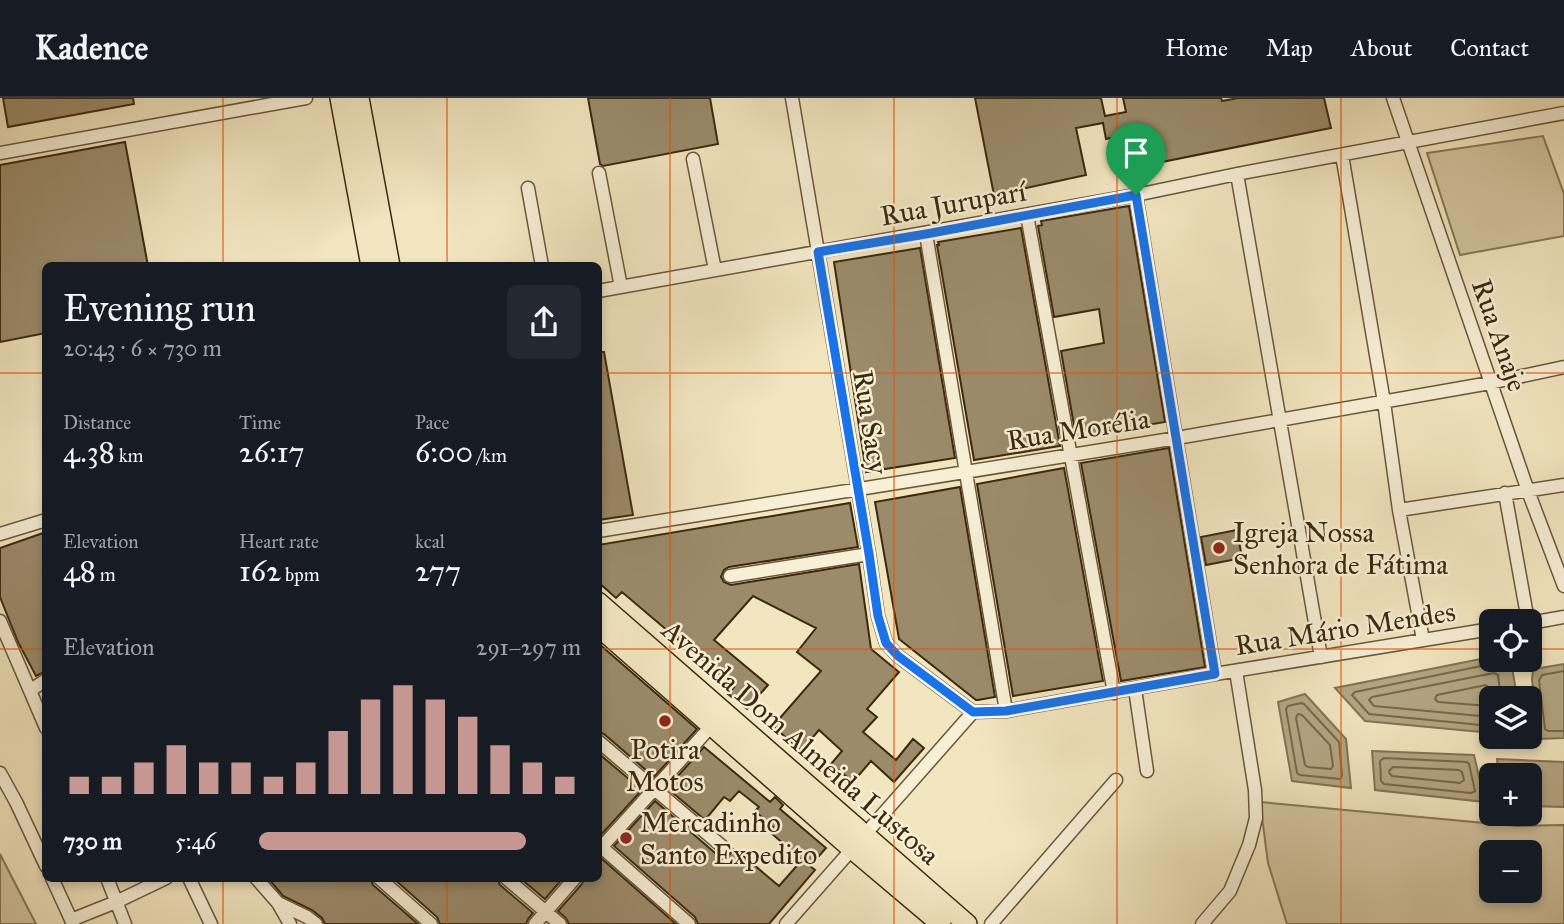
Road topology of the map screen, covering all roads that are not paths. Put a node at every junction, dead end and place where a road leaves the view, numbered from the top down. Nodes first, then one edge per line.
1 (306, 98) edge
2 (340, 98) edge
3 (359, 98) edge
4 (792, 98) edge
5 (1393, 98) edge
6 (1564, 113) edge
7 (1408, 141) junction
8 (0, 153) edge
9 (1342, 155) junction
10 (693, 159) dead end
11 (599, 173) dead end
12 (1237, 174) junction
13 (528, 188) dead end
14 (1136, 195) junction
15 (1027, 215) junction
16 (926, 234) junction
17 (818, 252) junction
18 (370, 262) edge
19 (389, 262) edge
20 (541, 262) edge
21 (715, 270) junction
22 (621, 287) junction
23 (602, 290) edge
24 (1564, 367) edge
25 (1490, 383) junction
26 (1384, 401) junction
27 (1279, 420) junction
28 (1177, 438) junction
29 (1071, 455) junction
30 (966, 473) junction
31 (1564, 485) edge
32 (858, 489) junction
33 (1528, 491) junction
34 (1505, 493) junction
35 (1399, 510) junction
36 (42, 521) edge
37 (602, 530) edge
38 (0, 534) edge
39 (869, 554) junction
40 (730, 576) dead end
41 (1564, 586) edge
42 (602, 606) edge
43 (1527, 609) edge
44 (1564, 617) edge
45 (1542, 620) edge
46 (0, 621) edge
47 (602, 629) edge
48 (1479, 631) edge
49 (1423, 640) junction
50 (1321, 657) junction
51 (1236, 671) junction
52 (1215, 674) junction
53 (42, 683) edge
54 (1135, 689) junction
55 (31, 690) junction
56 (1114, 693) junction
57 (1006, 711) junction
58 (973, 712) junction
59 (42, 718) edge
60 (717, 719) junction
61 (602, 744) edge
62 (1147, 771) dead end
63 (0, 773) edge
64 (1116, 780) dead end
65 (655, 788) junction
66 (857, 841) junction
67 (602, 846) edge
68 (724, 848) dead end
69 (602, 850) edge
70 (42, 857) edge
71 (53, 882) edge
72 (108, 882) edge
73 (158, 882) edge
74 (191, 882) edge
75 (260, 882) edge
76 (384, 882) edge
77 (511, 882) edge
78 (571, 882) edge
79 (116, 902) junction
80 (278, 903) junction
81 (545, 911) junction
82 (72, 922) edge
83 (125, 924) edge
84 (211, 924) edge
85 (289, 924) edge
86 (316, 924) edge
87 (431, 924) edge
88 (535, 924) edge
89 (560, 924) edge
90 (689, 924) edge
91 (786, 924) edge
92 (941, 924) edge
93 (967, 924) edge
94 (991, 924) edge
95 (1202, 924) edge

1 - 8 street
2 - 18 main road
3 - 19 main road
4 - 17 street, Rua Sacy
5 - 7 street, Rua Anaje
6 - 7 street, Rua Juruparí
7 - 9 street, Rua Juruparí
7 - 25 street, Rua Anaje
9 - 12 street, Rua Juruparí
9 - 26 street
10 - 21 street
11 - 22 street
12 - 14 street, Rua Juruparí
12 - 27 street
13 - 20 street
14 - 15 street, Rua Juruparí
14 - 28 street
15 - 16 street, Rua Juruparí
15 - 29 street
16 - 17 street, Rua Juruparí
16 - 30 street
17 - 21 street, Rua Juruparí
17 - 32 street, Rua Sacy
21 - 22 street, Rua Juruparí
22 - 23 street, Rua Juruparí
24 - 25 street, Rua Morélia
25 - 26 street, Rua Morélia
25 - 33 street, Rua Anaje
26 - 27 street, Rua Morélia
26 - 35 street
27 - 28 street, Rua Morélia
27 - 50 street
28 - 29 street, Rua Morélia
28 - 52 street
29 - 30 street, Rua Morélia
29 - 56 street
30 - 32 street, Rua Morélia
30 - 57 street
31 - 33 street
32 - 37 street, Rua Morélia
32 - 39 street, Rua Sacy
33 - 34 street
33 - 41 street, Rua Anaje
34 - 35 street
34 - 43 street
35 - 49 street
36 - 38 street
39 - 40 street
39 - 58 street, Rua Sacy
42 - 60 main road, Avenida Dom Almeida Lustosa
44 - 45 street
46 - 55 street
47 - 60 main road, Avenida Dom Almeida Lustosa
48 - 49 street, Rua Mário Mendes
49 - 50 street, Rua Mário Mendes
50 - 51 street, Rua Mário Mendes
51 - 52 street, Rua Mário Mendes
51 - 95 street
52 - 54 street, Rua Mário Mendes
53 - 55 street
54 - 56 street, Rua Mário Mendes
54 - 62 street
55 - 59 street
56 - 57 street, Rua Mário Mendes
57 - 58 street, Rua Mário Mendes
58 - 66 street
60 - 65 street
60 - 66 main road, Avenida Dom Almeida Lustosa
61 - 65 street
63 - 70 street
64 - 94 street
65 - 67 street
65 - 68 street
66 - 91 street
66 - 92 main road, Avenida Dom Almeida Lustosa
66 - 93 main road, Avenida Dom Almeida Lustosa
69 - 90 street
71 - 82 street
72 - 79 street
73 - 79 street
74 - 84 street
75 - 80 street
76 - 87 street
77 - 81 street
78 - 81 street
79 - 82 street
79 - 83 street
80 - 85 street
80 - 86 street
81 - 88 street
81 - 89 street

